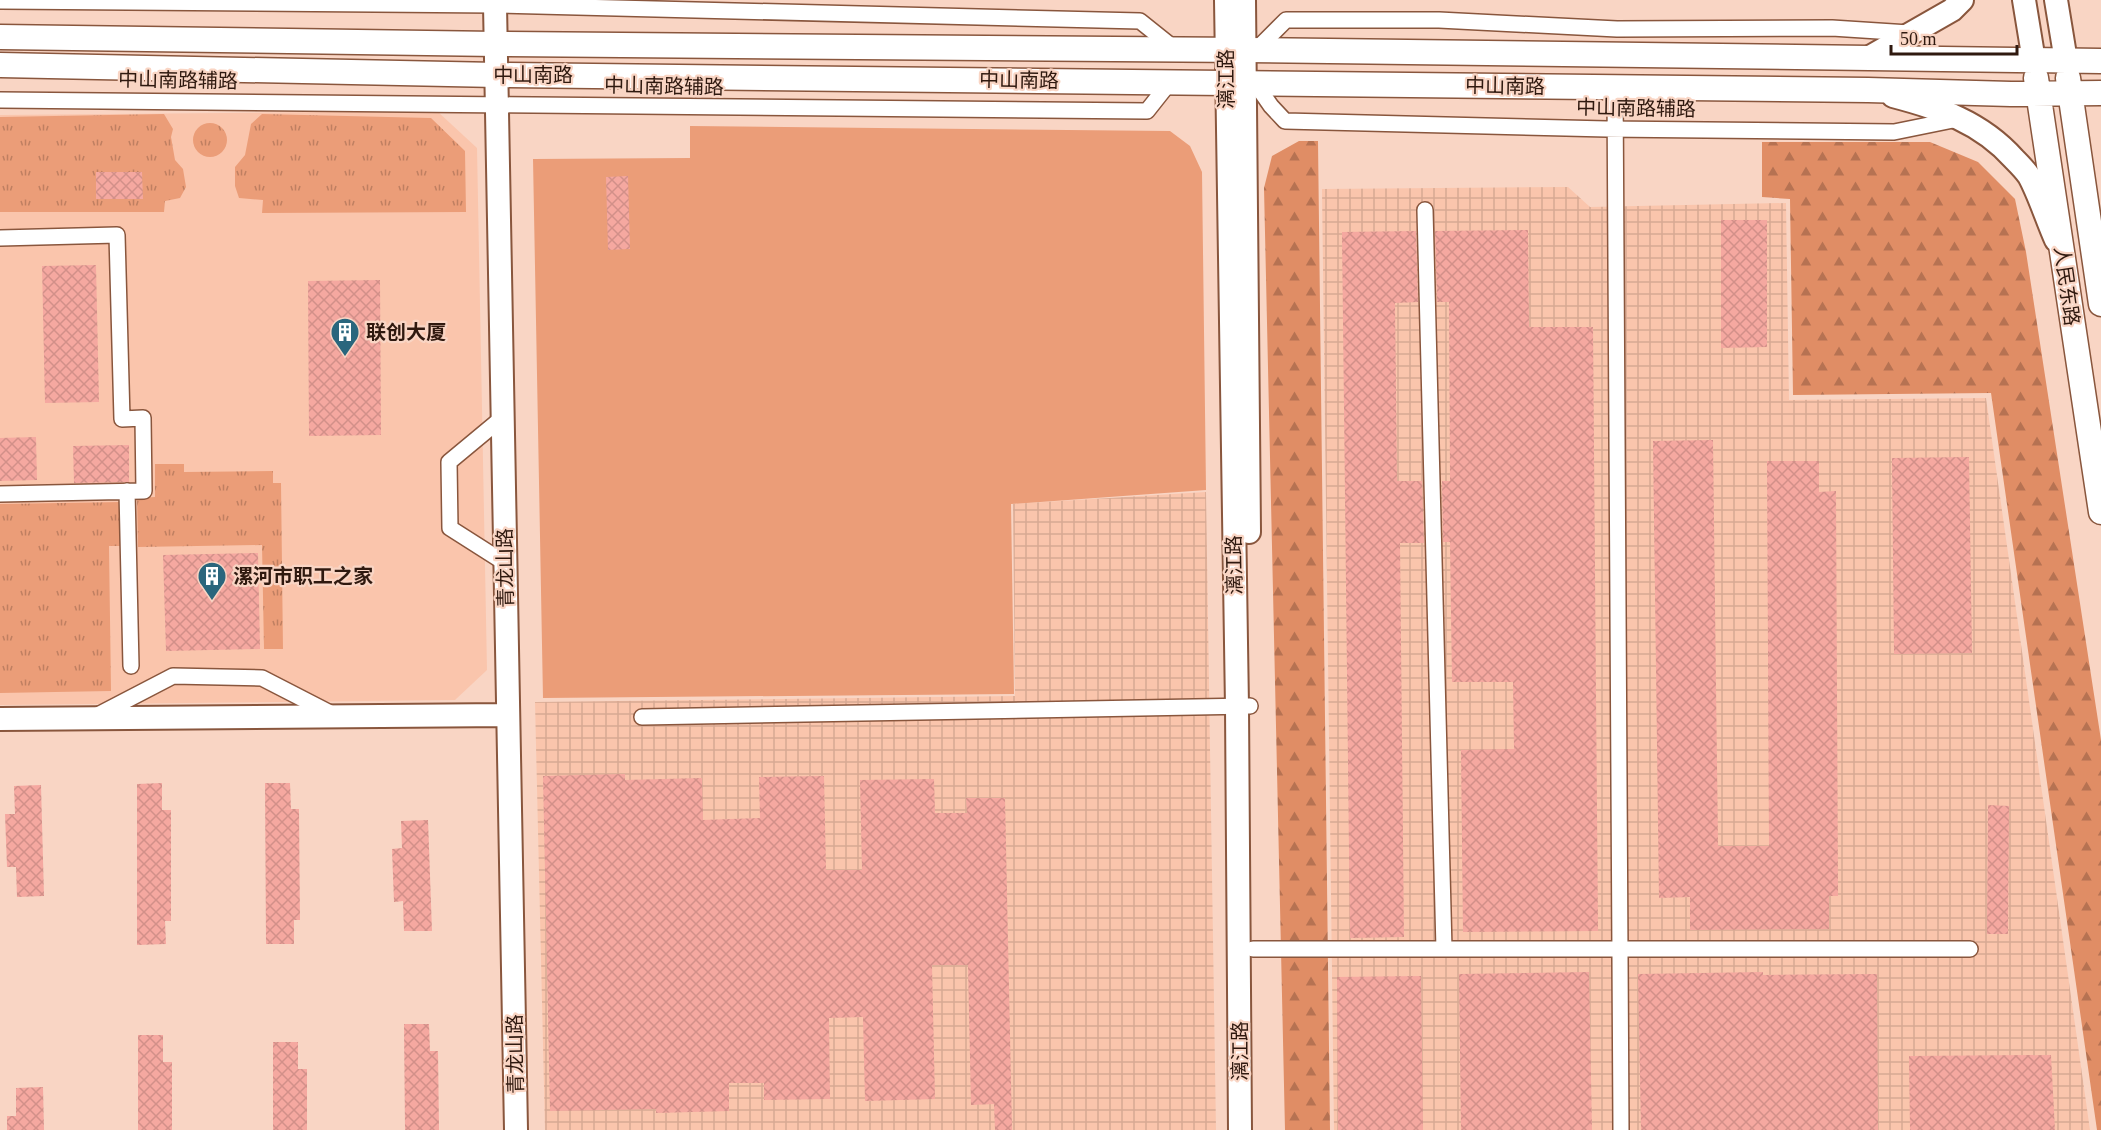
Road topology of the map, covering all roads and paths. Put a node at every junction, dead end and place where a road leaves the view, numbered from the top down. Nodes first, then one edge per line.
1 (1226, 0) edge
2 (1245, 0) edge
3 (1962, 0) edge
4 (2024, 0) edge
5 (2056, 0) edge
6 (0, 1) edge
7 (495, 6) junction
8 (1617, 29) junction
9 (1912, 33) junction
10 (0, 37) edge
11 (496, 44) junction
12 (1174, 49) junction
13 (1243, 50) junction
14 (1616, 55) junction
15 (1868, 58) junction
16 (2034, 61) junction
17 (2066, 61) junction
18 (2101, 61) edge
19 (0, 65) edge
20 (497, 75) junction
21 (1170, 82) junction
22 (1242, 83) junction
23 (1616, 87) junction
24 (1868, 90) junction
25 (2101, 93) edge
26 (2038, 94) junction
27 (2070, 94) junction
28 (0, 100) edge
29 (496, 104) junction
30 (1961, 118) junction
31 (1616, 129) junction
32 (1425, 210) dead end
33 (0, 238) edge
34 (2097, 244) edge
35 (2062, 254) junction
36 (2101, 304) edge
37 (502, 418) junction
38 (127, 491) junction
39 (0, 494) edge
40 (2101, 512) edge
41 (505, 563) junction
42 (131, 666) dead end
43 (1244, 706) junction
44 (508, 715) junction
45 (93, 717) junction
46 (338, 717) junction
47 (642, 717) dead end
48 (0, 719) edge
49 (1619, 949) junction
50 (1970, 949) dead end
51 (1253, 950) junction
52 (1444, 950) junction
53 (516, 1130) edge
54 (1240, 1130) edge
55 (1255, 1130) edge
56 (1621, 1130) edge

1 - 13 street, 漓江路
2 - 13 street, 漓江路
3 - 9 street
4 - 16 street
5 - 17 street
6 - 7 street
7 - 11 street, 青龙山路
7 - 12 street
8 - 9 street
8 - 13 street
8 - 14 street
9 - 15 street
10 - 11 main road, 中山南路
11 - 12 main road, 中山南路
11 - 20 street, 青龙山路
12 - 13 main road, 中山南路
13 - 14 main road, 中山南路
13 - 22 street, 漓江路
14 - 15 main road, 中山南路
14 - 23 main road
15 - 16 main road, 中山南路
16 - 17 main road, 中山南路
16 - 26 main road, 人民东路
17 - 18 main road, 中山南路
17 - 27 main road, 人民东路
19 - 20 main road, 中山南路
20 - 21 main road, 中山南路
20 - 29 street, 青龙山路
21 - 22 main road, 中山南路
21 - 29 street, 中山南路辅路
22 - 23 main road, 中山南路
22 - 31 street, 中山南路辅路
22 - 43 street, 漓江路
23 - 24 main road, 中山南路
23 - 31 street
24 - 26 main road, 中山南路
24 - 30 street
25 - 27 main road, 中山南路
26 - 27 main road, 中山南路
26 - 35 main road, 人民东路
27 - 34 main road, 人民东路
28 - 29 street, 中山南路辅路
29 - 37 street, 青龙山路
30 - 31 street, 中山南路辅路
30 - 35 street
31 - 49 street
32 - 52 street
33 - 38 street
34 - 36 main road, 人民东路
35 - 40 main road, 人民东路
37 - 41 street, 青龙山路
37 - 41 street
38 - 39 street
38 - 42 street
41 - 44 street, 青龙山路
43 - 47 street
43 - 51 street, 漓江路
43 - 54 street, 漓江路
44 - 46 street
44 - 53 street, 青龙山路
45 - 46 street
45 - 46 street
45 - 48 street
49 - 50 street
49 - 52 street
49 - 56 street
51 - 52 street
51 - 55 street, 漓江路

